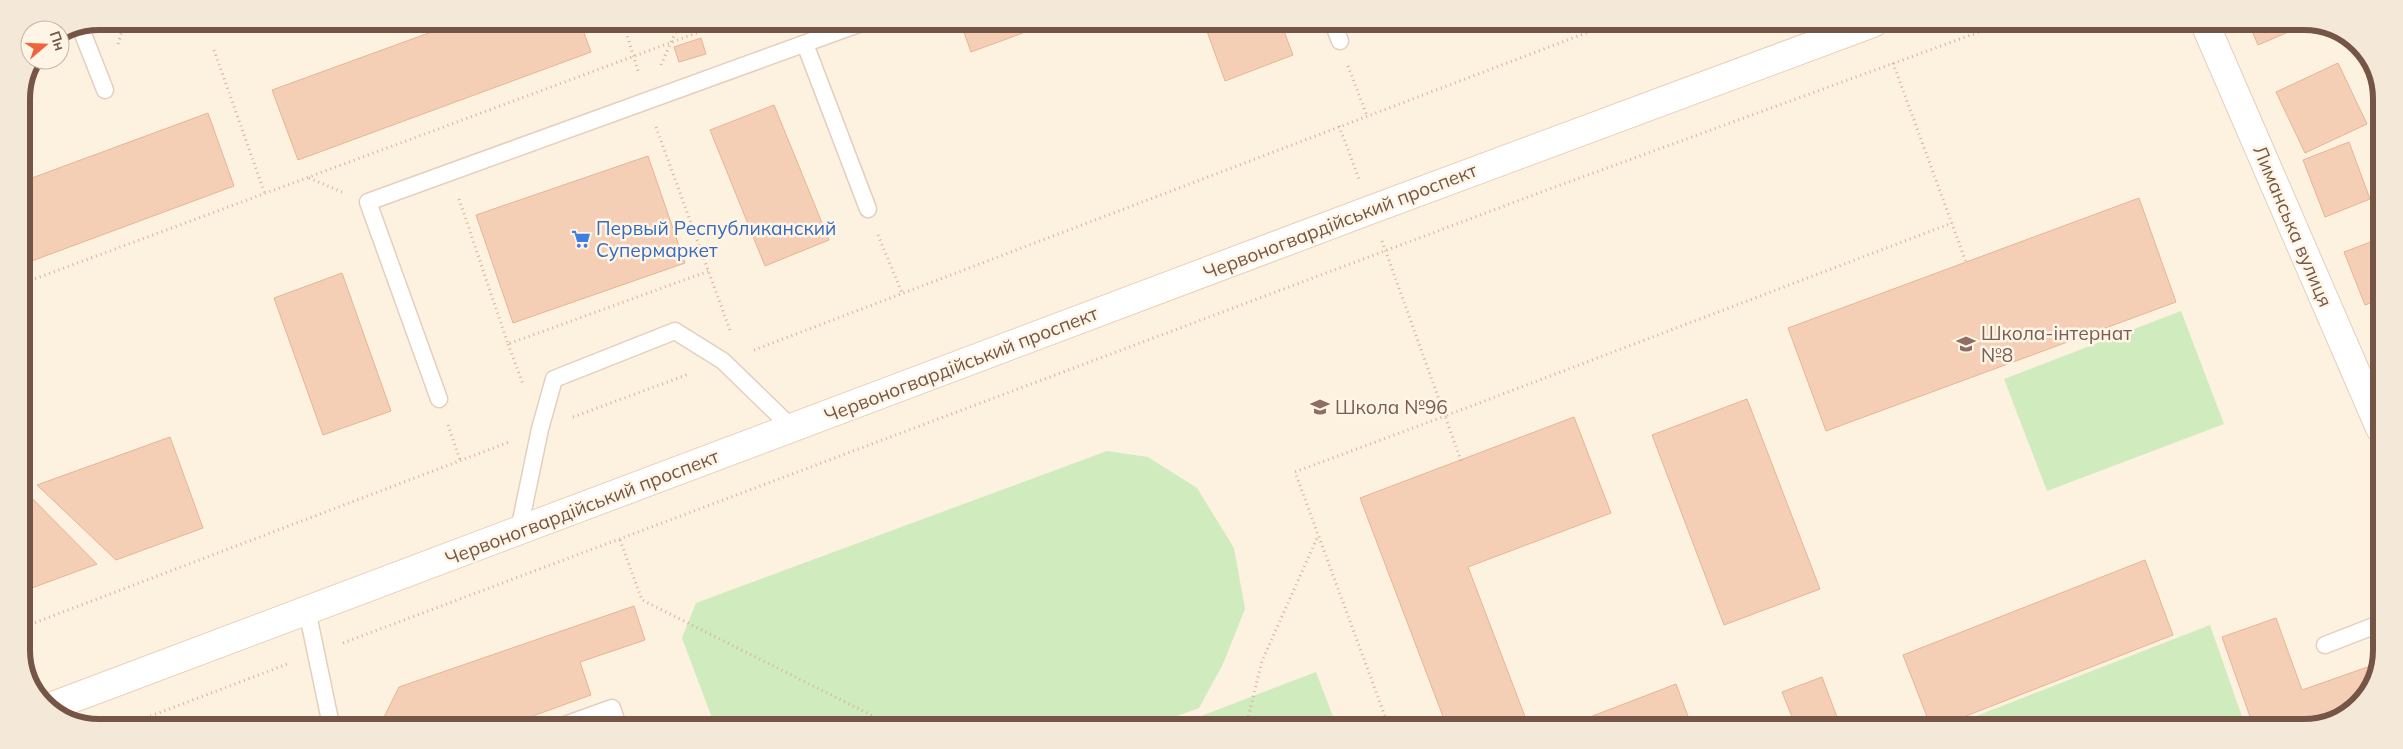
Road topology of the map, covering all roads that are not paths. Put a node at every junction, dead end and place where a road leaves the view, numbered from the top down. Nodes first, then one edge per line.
1 (843, 30) edge
2 (1336, 30) edge
3 (1854, 30) edge
4 (2208, 30) edge
5 (82, 32) edge
6 (1340, 42) road end
7 (805, 44) junction
8 (105, 90) dead end
9 (868, 209) road end
10 (439, 399) road end
11 (2373, 412) edge
12 (792, 428) junction
13 (519, 530) junction
14 (308, 610) junction
15 (2373, 626) edge
16 (2325, 645) dead end
17 (57, 704) edge
18 (330, 719) edge
19 (581, 719) edge
20 (616, 719) edge

1 - 7 lane
2 - 6 lane
3 - 12 main road, Червоногвардійський проспект
4 - 11 main road, Лиманська вулиця
5 - 8 lane
7 - 9 lane
7 - 10 lane
12 - 13 main road, Червоногвардійський проспект
12 - 13 lane
13 - 14 main road, Червоногвардійський проспект
14 - 17 main road, Червоногвардійський проспект
14 - 18 lane
15 - 16 lane
19 - 20 lane

